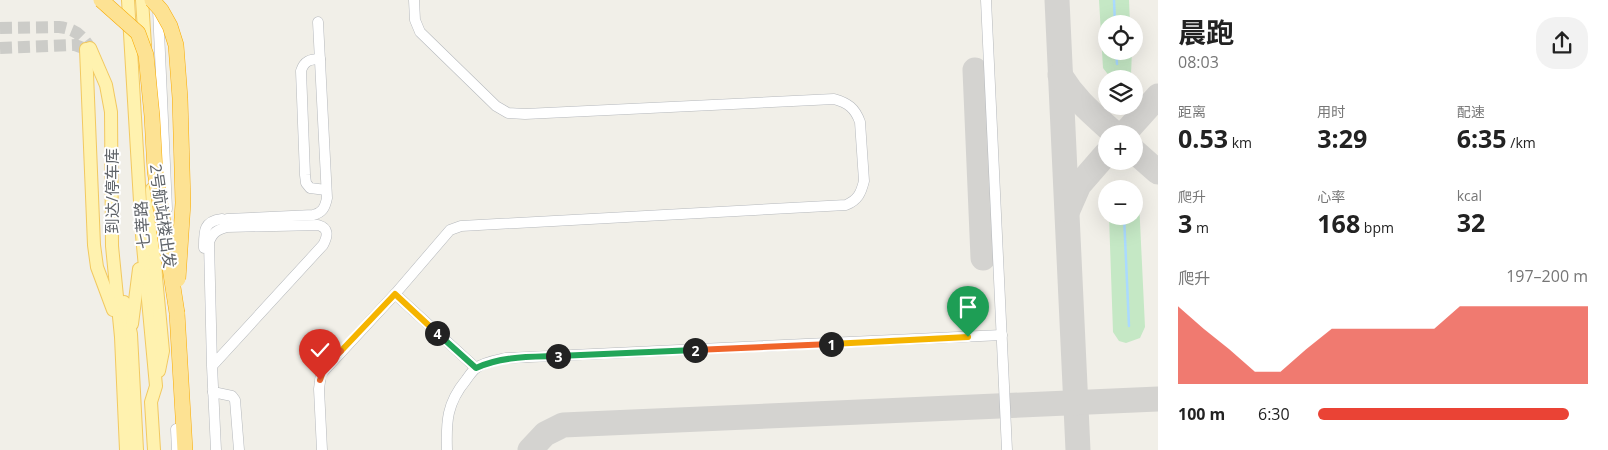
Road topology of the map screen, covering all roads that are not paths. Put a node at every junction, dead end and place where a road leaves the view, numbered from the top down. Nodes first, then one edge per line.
1 (102, 0) edge
2 (128, 0) edge
3 (142, 0) edge
4 (152, 0) edge
5 (158, 0) edge
6 (414, 0) edge
7 (986, 0) edge
8 (318, 22) dead end
9 (320, 59) junction
10 (326, 190) junction
11 (142, 235) junction
12 (395, 294) junction
13 (177, 313) junction
14 (126, 335) junction
15 (1002, 335) junction
16 (212, 366) junction
17 (476, 368) junction
18 (133, 373) junction
19 (156, 386) junction
20 (214, 392) junction
21 (126, 450) edge
22 (137, 450) edge
23 (153, 450) edge
24 (177, 450) edge
25 (185, 450) edge
26 (216, 450) edge
27 (239, 450) edge
28 (322, 450) edge
29 (447, 450) edge
30 (1007, 450) edge

1 - 13 highway, 2号航站楼出发, bridge
2 - 11 main road, 七莘路
3 - 19 main road
4 - 13 highway, bridge
5 - 24 street
6 - 12 street
7 - 15 street
8 - 9 street
9 - 10 street
9 - 10 street
10 - 16 street
11 - 14 main road
11 - 19 main road, 七莘路
12 - 17 street
12 - 28 street
13 - 25 highway, 2号航站楼出发
14 - 14 main road, 到达/停车库
14 - 18 main road, 到达/停车库
14 - 21 main road, 到达/停车库
15 - 17 street
15 - 30 street
16 - 16 street
16 - 20 street
17 - 29 street
18 - 22 main road, 到达/停车库
18 - 23 main road
19 - 23 main road, 七莘路
20 - 26 street
20 - 27 street

